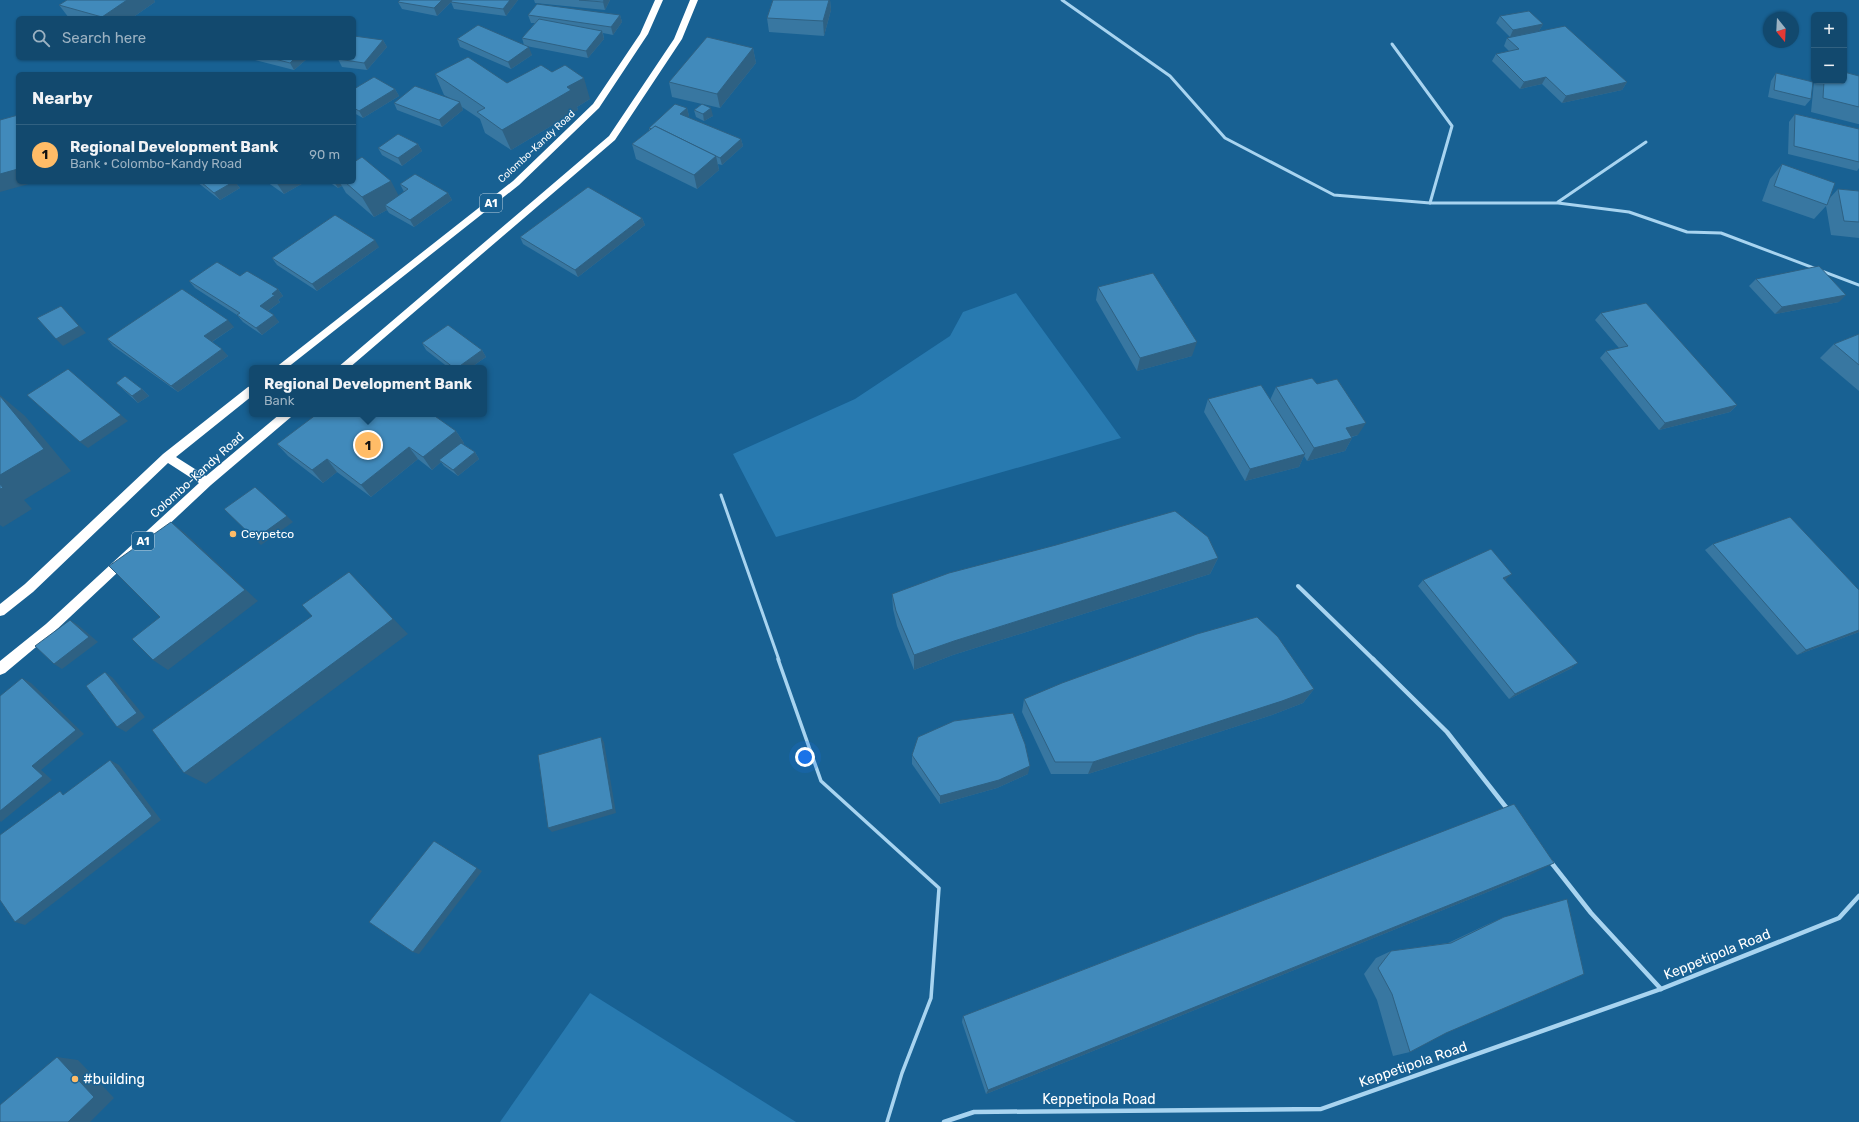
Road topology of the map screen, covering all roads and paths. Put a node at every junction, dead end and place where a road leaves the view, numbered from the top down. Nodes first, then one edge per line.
1 (659, 0) edge
2 (694, 0) edge
3 (1062, 0) edge
4 (1392, 44) dead end
5 (1646, 142) dead end
6 (1430, 203) junction
7 (1558, 203) junction
8 (1859, 285) edge
9 (284, 365) edge
10 (346, 365) edge
11 (249, 392) edge
12 (283, 417) edge
13 (167, 457) junction
14 (207, 482) junction
15 (722, 495) dead end
16 (1298, 586) dead end
17 (0, 610) edge
18 (0, 670) edge
19 (1511, 813) edge
20 (1546, 857) edge
21 (1859, 896) edge
22 (1661, 989) junction
23 (886, 1122) edge
24 (944, 1122) edge

1 - 9 highway, Colombo-Kandy Road / A1
2 - 10 highway, A1
3 - 6 street
4 - 6 street
5 - 7 street
6 - 7 street
7 - 8 street
11 - 13 highway
12 - 14 highway, Colombo-Kandy Road / A1
13 - 14 highway
13 - 17 highway
14 - 18 highway, Colombo-Kandy Road / A1
15 - 23 lane
16 - 19 street
20 - 22 street
21 - 22 street, Keppetipola Road
22 - 24 street, Keppetipola Road

